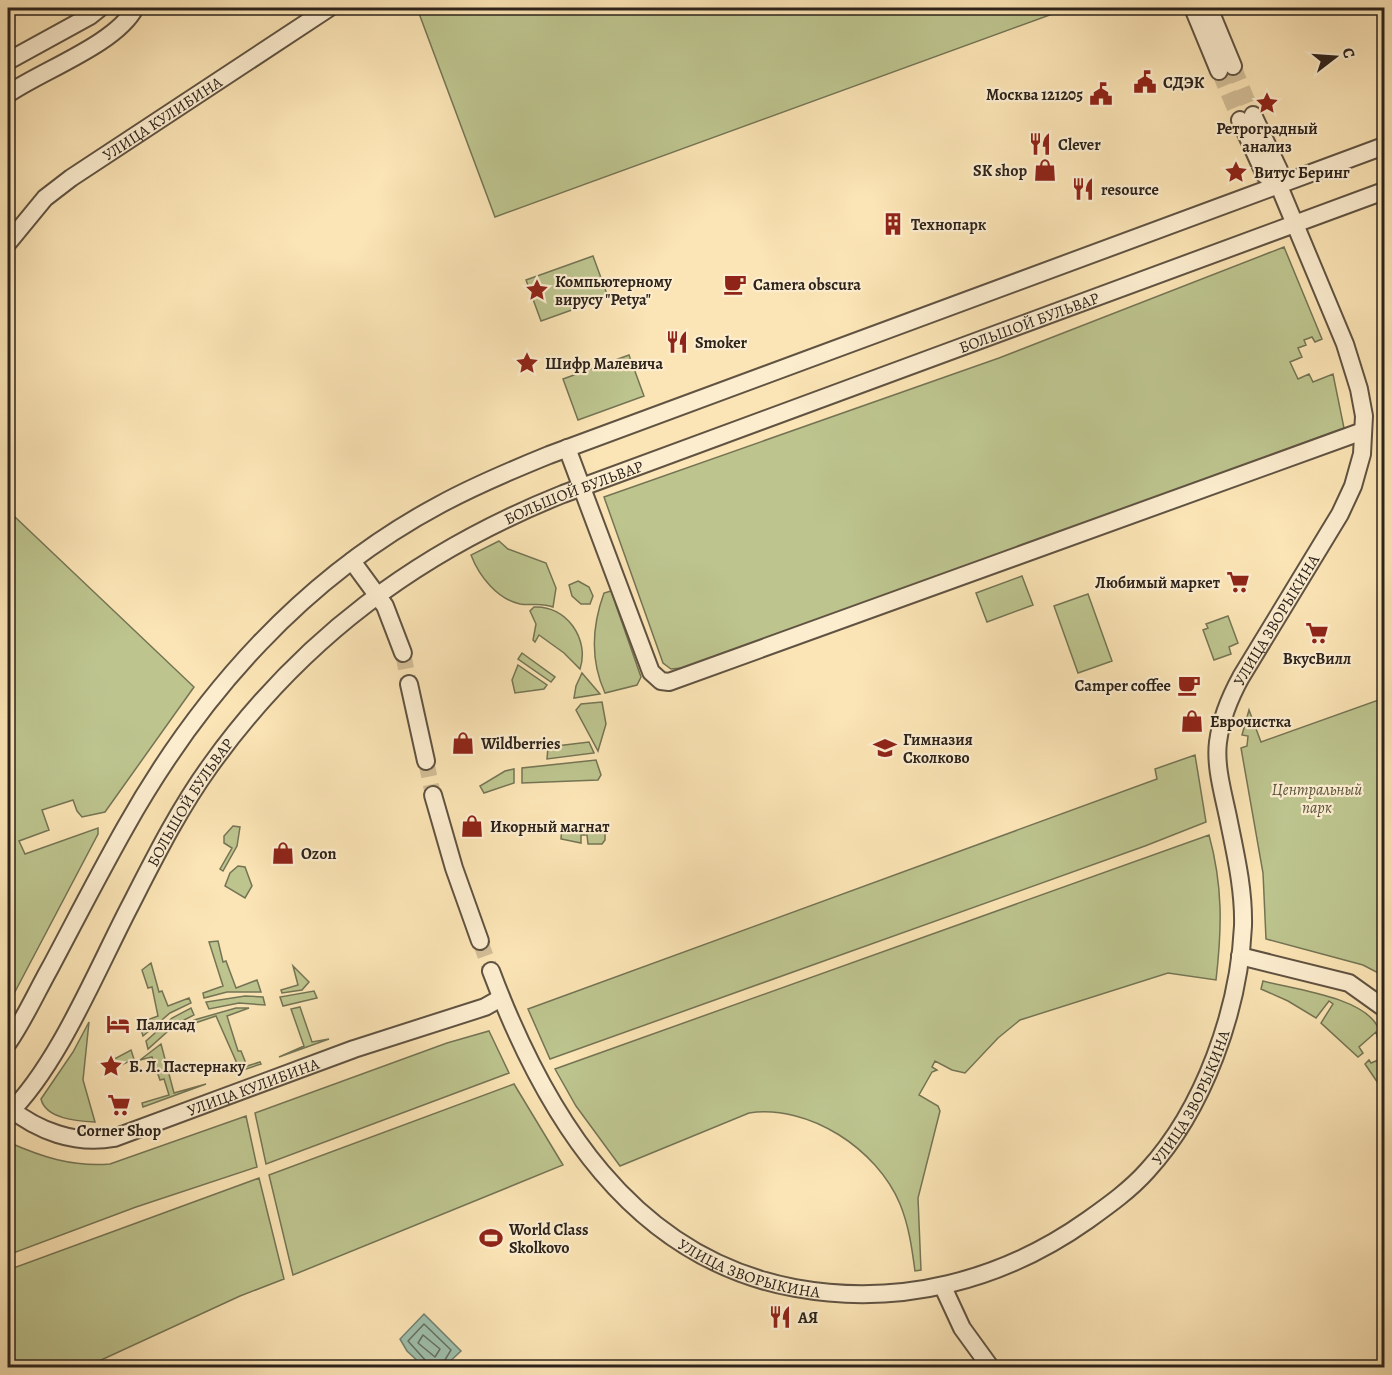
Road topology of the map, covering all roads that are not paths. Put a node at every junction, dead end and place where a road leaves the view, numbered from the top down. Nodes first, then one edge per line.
1 (100, 8) edge
2 (135, 8) edge
3 (329, 8) edge
4 (1193, 8) edge
5 (1209, 8) edge
6 (35, 46) junction
7 (8, 61) edge
8 (49, 69) junction
9 (8, 94) edge
10 (1246, 118) tunnel mouth
11 (1384, 146) edge
12 (1279, 186) junction
13 (1384, 191) edge
14 (1294, 224) junction
15 (8, 243) edge
16 (1363, 431) junction
17 (567, 448) junction
18 (582, 487) junction
19 (352, 561) junction
20 (378, 594) junction
21 (403, 653) tunnel mouth
22 (409, 684) tunnel mouth
23 (426, 761) tunnel mouth
24 (434, 795) tunnel mouth
25 (480, 941) tunnel mouth
26 (1240, 956) junction
27 (490, 971) tunnel mouth
28 (501, 998) junction
29 (1384, 1008) edge
30 (8, 1043) edge
31 (9, 1111) edge
32 (943, 1287) junction
33 (991, 1368) edge

1 - 6 street
2 - 8 street
3 - 15 street, УЛИЦА КУЛИБИНА
4 - 5 street
6 - 7 street
6 - 8 street
8 - 9 street
10 - 12 street, УЛИЦА ЗВОРЫКИНА
11 - 12 street
12 - 14 street, УЛИЦА ЗВОРЫКИНА
12 - 17 street
13 - 14 street, БОЛЬШОЙ БУЛЬВАР
14 - 16 street, УЛИЦА ЗВОРЫКИНА
14 - 18 street, БОЛЬШОЙ БУЛЬВАР
16 - 18 street
16 - 26 street, УЛИЦА ЗВОРЫКИНА
17 - 18 street
17 - 19 street
18 - 20 street, БОЛЬШОЙ БУЛЬВАР
19 - 20 street
19 - 30 street
20 - 21 street
20 - 31 street, БОЛЬШОЙ БУЛЬВАР
22 - 23 street
24 - 25 street
26 - 29 street
26 - 32 street, УЛИЦА ЗВОРЫКИНА
27 - 28 street, УЛИЦА ЗВОРЫКИНА
28 - 31 street, УЛИЦА КУЛИБИНА
28 - 32 street, УЛИЦА ЗВОРЫКИНА
32 - 33 street

